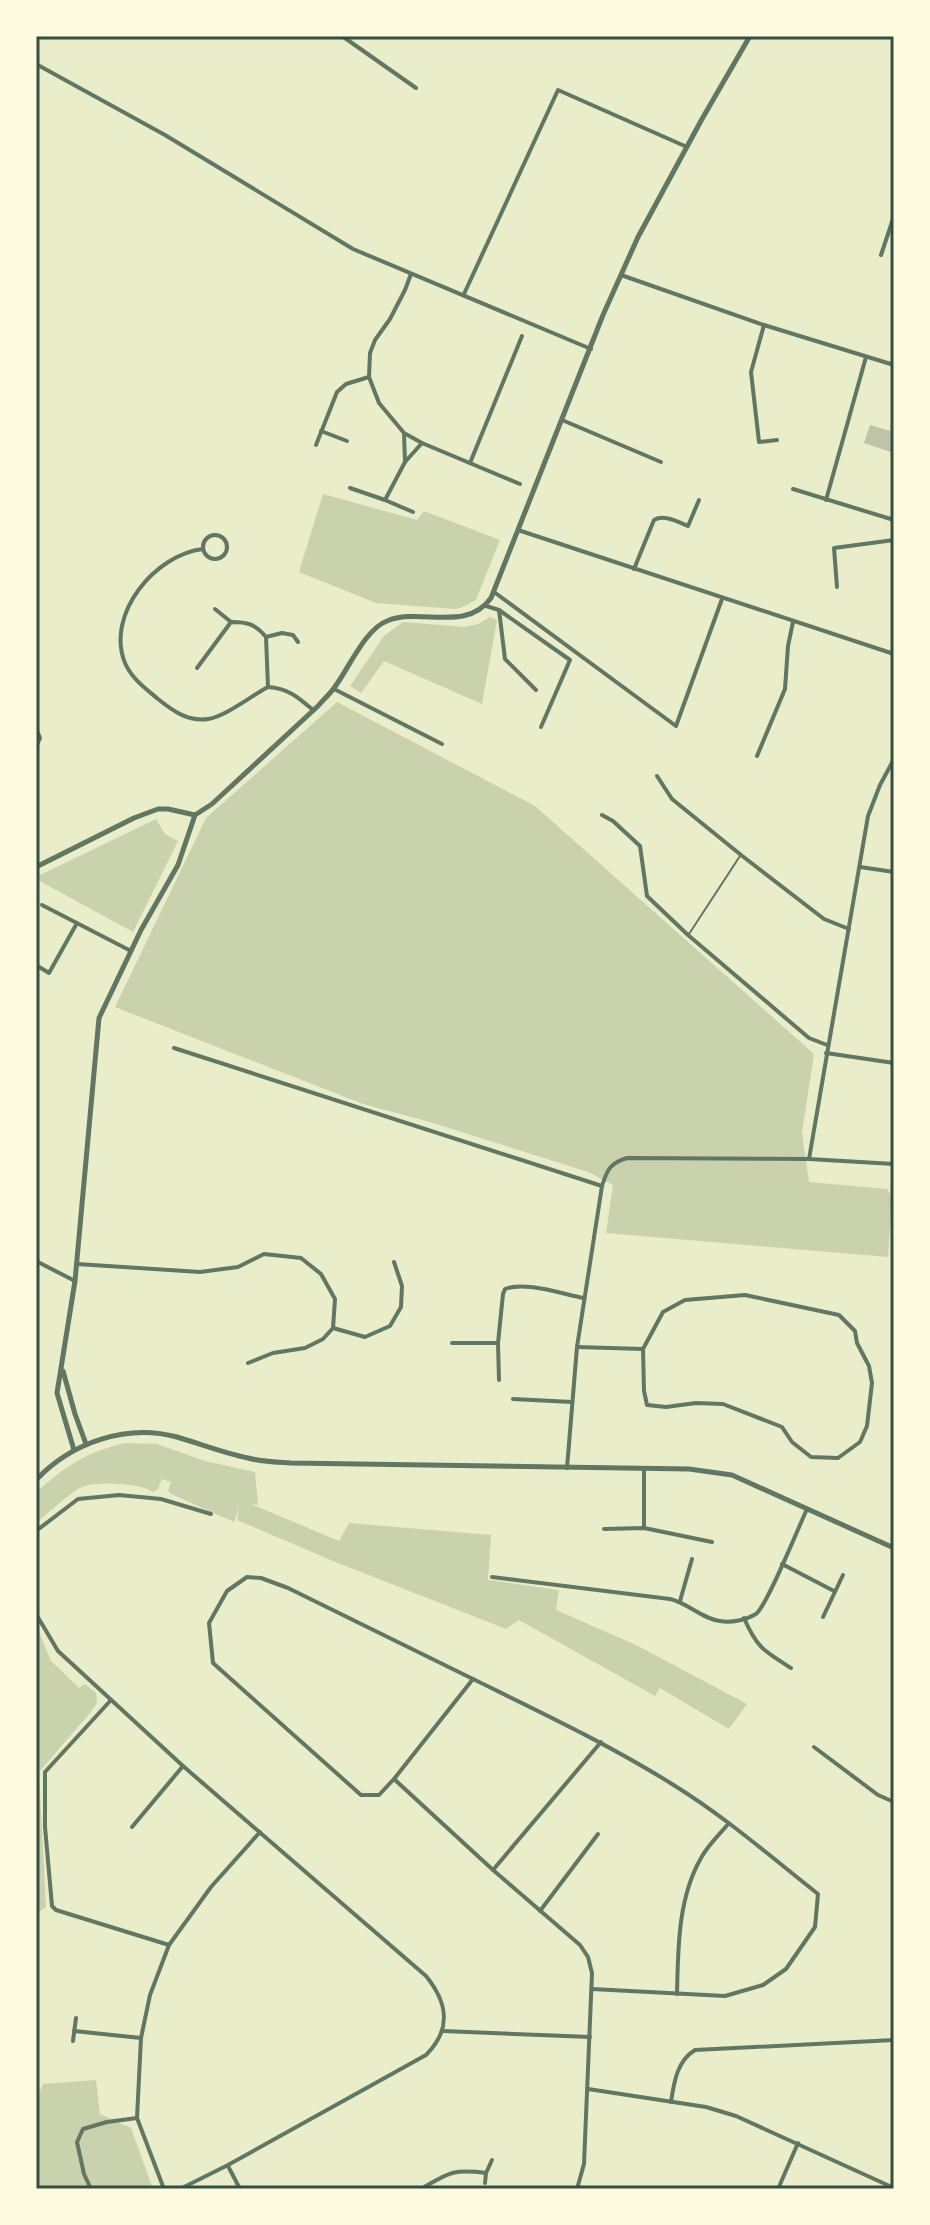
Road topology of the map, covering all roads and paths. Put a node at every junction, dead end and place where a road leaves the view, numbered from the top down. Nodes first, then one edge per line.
1 (342, 36) edge
2 (750, 36) edge
3 (36, 64) edge
4 (416, 88) dead end
5 (687, 147) junction
6 (894, 216) edge
7 (881, 255) dead end
8 (411, 274) junction
9 (621, 275) junction
10 (463, 295) junction
11 (764, 325) junction
12 (522, 336) dead end
13 (591, 349) junction
14 (866, 357) junction
15 (894, 365) edge
16 (369, 377) junction
17 (562, 420) junction
18 (321, 431) junction
19 (404, 433) junction
20 (777, 440) dead end
21 (347, 441) dead end
22 (422, 443) junction
23 (316, 445) dead end
24 (405, 462) junction
25 (661, 462) dead end
26 (470, 463) junction
27 (520, 484) dead end
28 (350, 488) dead end
29 (793, 489) dead end
30 (385, 500) junction
31 (699, 500) dead end
32 (826, 500) junction
33 (413, 512) dead end
34 (894, 520) edge
35 (518, 530) junction
36 (894, 540) edge
37 (203, 549) junction
38 (634, 569) junction
39 (837, 587) dead end
40 (494, 591) junction
41 (722, 599) junction
42 (486, 606) junction
43 (215, 609) dead end
44 (499, 610) junction
45 (231, 622) junction
46 (793, 622) junction
47 (266, 637) junction
48 (298, 642) dead end
49 (894, 654) edge
50 (197, 668) dead end
51 (268, 687) junction
52 (334, 689) junction
53 (536, 690) dead end
54 (313, 710) junction
55 (541, 727) dead end
56 (36, 728) edge
57 (442, 744) dead end
58 (36, 747) edge
59 (757, 756) dead end
60 (894, 759) edge
61 (657, 776) dead end
62 (195, 815) junction
63 (602, 815) dead end
64 (741, 855) junction
65 (36, 867) edge
66 (860, 867) junction
67 (894, 872) edge
68 (42, 905) dead end
69 (77, 923) junction
70 (849, 929) junction
71 (688, 935) junction
72 (131, 951) junction
73 (36, 965) edge
74 (827, 1045) junction
75 (174, 1048) dead end
76 (826, 1053) junction
77 (894, 1063) edge
78 (809, 1159) junction
79 (894, 1164) edge
80 (602, 1186) junction
81 (36, 1261) edge
82 (394, 1262) dead end
83 (77, 1264) junction
84 (75, 1281) junction
85 (584, 1298) junction
86 (333, 1328) junction
87 (452, 1343) dead end
88 (498, 1343) junction
89 (577, 1347) junction
90 (643, 1349) junction
91 (248, 1363) dead end
92 (62, 1366) junction
93 (499, 1380) dead end
94 (513, 1399) dead end
95 (572, 1402) junction
96 (86, 1444) junction
97 (74, 1450) junction
98 (567, 1468) junction
99 (644, 1469) junction
100 (36, 1480) edge
101 (807, 1509) junction
102 (211, 1514) dead end
103 (644, 1528) junction
104 (604, 1529) dead end
105 (36, 1531) edge
106 (712, 1542) dead end
107 (894, 1548) edge
108 (692, 1559) dead end
109 (782, 1564) junction
110 (843, 1575) dead end
111 (492, 1577) dead end
112 (834, 1591) junction
113 (680, 1601) junction
114 (36, 1614) edge
115 (823, 1617) dead end
116 (744, 1618) junction
117 (791, 1668) dead end
118 (473, 1679) junction
119 (111, 1700) junction
120 (601, 1742) junction
121 (814, 1747) dead end
122 (183, 1766) junction
123 (394, 1779) junction
124 (894, 1802) edge
125 (729, 1823) junction
126 (132, 1827) dead end
127 (260, 1832) junction
128 (598, 1834) dead end
129 (493, 1870) junction
130 (540, 1911) junction
131 (169, 1945) junction
132 (592, 1989) junction
133 (677, 1994) junction
134 (76, 2018) dead end
135 (74, 2031) junction
136 (443, 2031) junction
137 (590, 2037) junction
138 (141, 2038) junction
139 (894, 2040) edge
140 (73, 2041) dead end
141 (588, 2089) junction
142 (671, 2102) junction
143 (137, 2118) junction
144 (798, 2143) junction
145 (492, 2160) dead end
146 (228, 2165) junction
147 (486, 2173) junction
148 (485, 2183) dead end
149 (894, 2188) edge
150 (91, 2189) edge
151 (164, 2189) edge
152 (180, 2189) edge
153 (240, 2189) edge
154 (421, 2189) edge
155 (577, 2189) edge
156 (778, 2189) edge

1 - 4 street
2 - 5 street
3 - 8 street
5 - 9 street
5 - 10 street
6 - 7 street
8 - 10 street
8 - 16 street
9 - 11 street
9 - 13 street
10 - 13 street
11 - 14 street
11 - 20 street
12 - 26 street
13 - 17 street
14 - 15 street
14 - 32 street
16 - 18 street
16 - 19 street
17 - 25 street
17 - 35 street
18 - 21 street
18 - 23 street
19 - 22 street
19 - 24 street
22 - 24 street
22 - 26 street
24 - 30 street
26 - 27 street
28 - 30 street
29 - 32 street
30 - 33 street
31 - 38 street
32 - 34 street
35 - 38 street
35 - 40 street
36 - 39 street
37 - 37 street
37 - 51 street
38 - 41 street
40 - 41 street
40 - 42 street
41 - 46 street
42 - 44 street
42 - 52 street
43 - 45 street
44 - 53 street
44 - 55 street
45 - 47 street
45 - 50 street
46 - 49 street
46 - 59 street
47 - 48 street
47 - 51 street
51 - 54 street
52 - 54 street
52 - 57 street
54 - 62 street
56 - 58 street
60 - 66 street
61 - 64 street
62 - 65 street
62 - 72 street
63 - 71 street
64 - 70 street
64 - 71 lane
66 - 67 street
66 - 70 street
68 - 69 street
69 - 72 street
69 - 73 street
70 - 74 street
71 - 74 street
72 - 83 street
74 - 76 street
75 - 80 street
76 - 77 street
76 - 78 street
78 - 79 street
78 - 80 street
80 - 85 street
81 - 84 street
82 - 86 street
83 - 84 street
83 - 86 street
84 - 92 street
85 - 88 street
85 - 89 street
86 - 91 street
87 - 88 street
88 - 93 street
89 - 90 street
89 - 95 street
90 - 90 street
92 - 96 street
92 - 97 street
94 - 95 street
95 - 98 street
96 - 97 street
96 - 98 street
97 - 100 street
98 - 99 street
99 - 101 street
99 - 103 street
101 - 107 street
101 - 109 street
102 - 105 street
103 - 104 street
103 - 106 street
108 - 113 street
109 - 112 street
109 - 116 street
110 - 112 street
111 - 113 street
112 - 115 street
113 - 116 street
114 - 119 street
116 - 117 street
118 - 120 street
118 - 123 street
118 - 123 street
119 - 122 street
119 - 131 street
120 - 125 street
120 - 129 street
121 - 124 street
122 - 126 street
122 - 127 street
123 - 129 street
125 - 133 street
125 - 133 street
127 - 131 street
127 - 136 street
128 - 130 street
129 - 130 street
130 - 132 street
131 - 138 street
132 - 133 street
132 - 137 street
134 - 135 street
135 - 138 street
135 - 140 street
136 - 137 street
136 - 146 street
137 - 141 street
138 - 143 street
139 - 142 street
141 - 142 street
141 - 155 street
142 - 144 street
143 - 150 street
143 - 151 street
144 - 149 street
144 - 156 street
145 - 147 street
146 - 152 street
146 - 153 street
147 - 148 street
147 - 154 street

